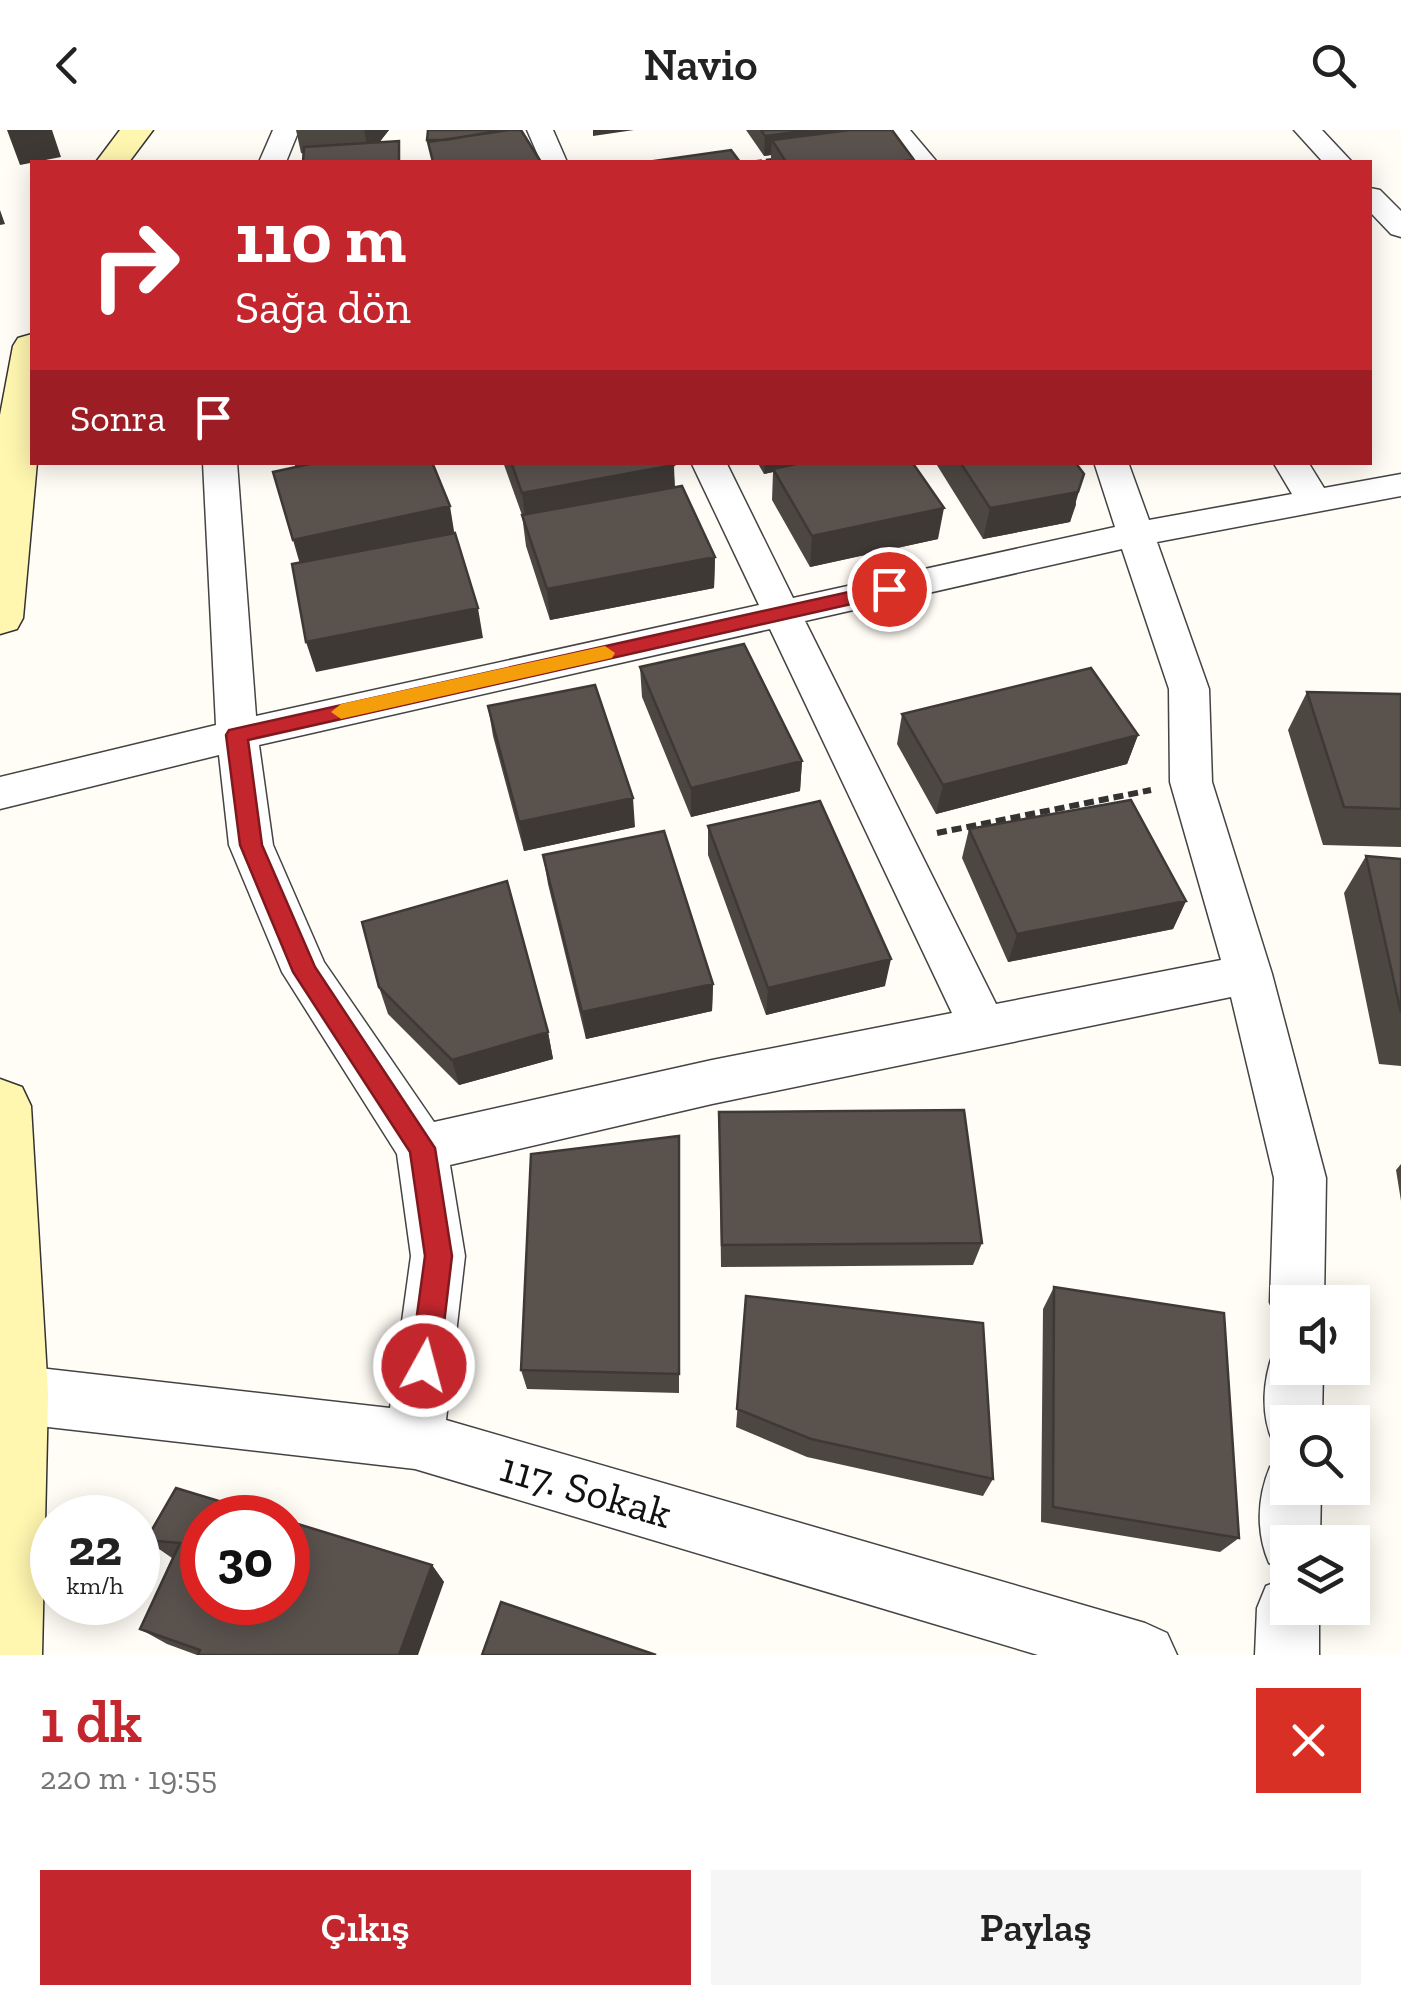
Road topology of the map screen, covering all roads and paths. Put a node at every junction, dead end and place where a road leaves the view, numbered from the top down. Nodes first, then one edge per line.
1 (138, 130) edge
2 (286, 130) edge
3 (540, 130) edge
4 (896, 130) edge
5 (1307, 130) edge
6 (793, 157) edge
7 (114, 160) edge
8 (274, 160) edge
9 (553, 160) edge
10 (771, 160) edge
11 (921, 160) edge
12 (1336, 160) edge
13 (1372, 198) edge
14 (1401, 228) edge
15 (30, 373) edge
16 (25, 439) edge
17 (220, 465) edge
18 (709, 465) edge
19 (1112, 465) edge
20 (1292, 465) edge
21 (1401, 485) edge
22 (1315, 502) junction
23 (1136, 534) junction
24 (783, 613) junction
25 (0, 618) edge
26 (236, 735) junction
27 (1191, 782) junction
28 (0, 793) edge
29 (893, 842) junction
30 (1250, 974) junction
31 (982, 1028) junction
32 (0, 1106) edge
33 (422, 1148) junction
34 (1297, 1285) edge
35 (13, 1394) junction
36 (415, 1440) junction
37 (1288, 1625) edge
38 (3, 1655) edge
39 (1145, 1655) edge
40 (1287, 1655) edge

1 - 7 main road
2 - 8 street
3 - 9 street
4 - 11 street
5 - 12 street
6 - 10 path
13 - 14 street
15 - 16 main road
16 - 25 main road
17 - 26 street
18 - 24 street
19 - 23 street
20 - 22 street
21 - 22 street
22 - 23 street
23 - 24 street
23 - 27 street
24 - 26 street
24 - 29 street
26 - 28 street
26 - 33 street
27 - 29 path
27 - 30 street
29 - 31 street
30 - 31 street
30 - 34 street
31 - 33 street
32 - 35 main road
33 - 36 street
35 - 36 street, 117. Sokak
35 - 38 main road
36 - 39 street, 117. Sokak
37 - 40 street

